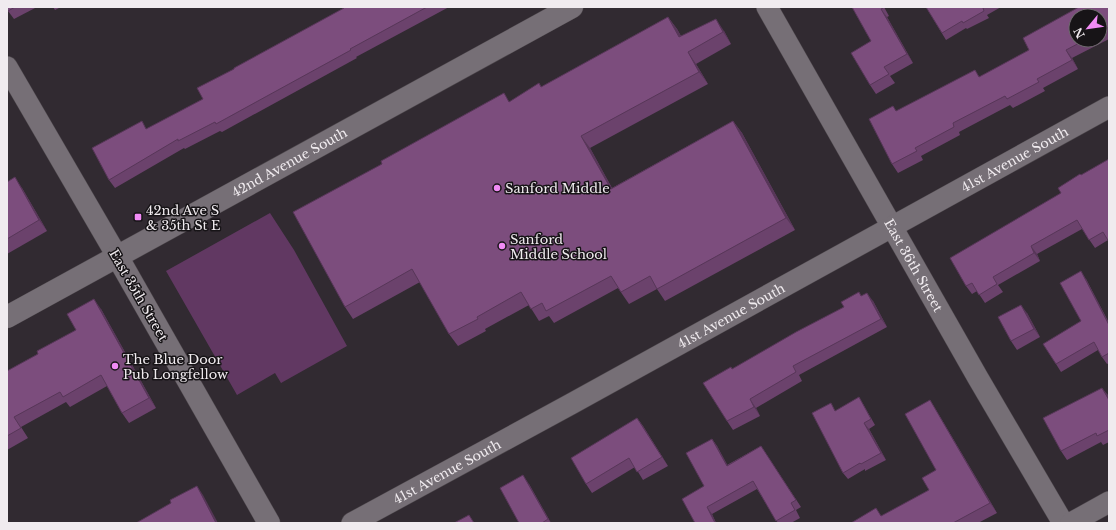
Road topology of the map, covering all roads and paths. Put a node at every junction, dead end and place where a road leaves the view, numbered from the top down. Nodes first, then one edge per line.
1 (572, 7) edge
2 (767, 7) edge
3 (7, 67) edge
4 (1109, 106) edge
5 (892, 226) junction
6 (117, 256) junction
7 (7, 317) edge
8 (1109, 502) edge
9 (269, 523) edge
10 (352, 523) edge
11 (1063, 523) edge
12 (1071, 523) edge

1 - 6 street, 42nd Avenue South
2 - 5 street, East 36th Street
3 - 6 street, East 35th Street
4 - 5 street, 41st Avenue South
5 - 10 street, 41st Avenue South
5 - 11 street, East 36th Street
6 - 7 street, 42nd Avenue South
6 - 9 street, East 35th Street
8 - 12 street

